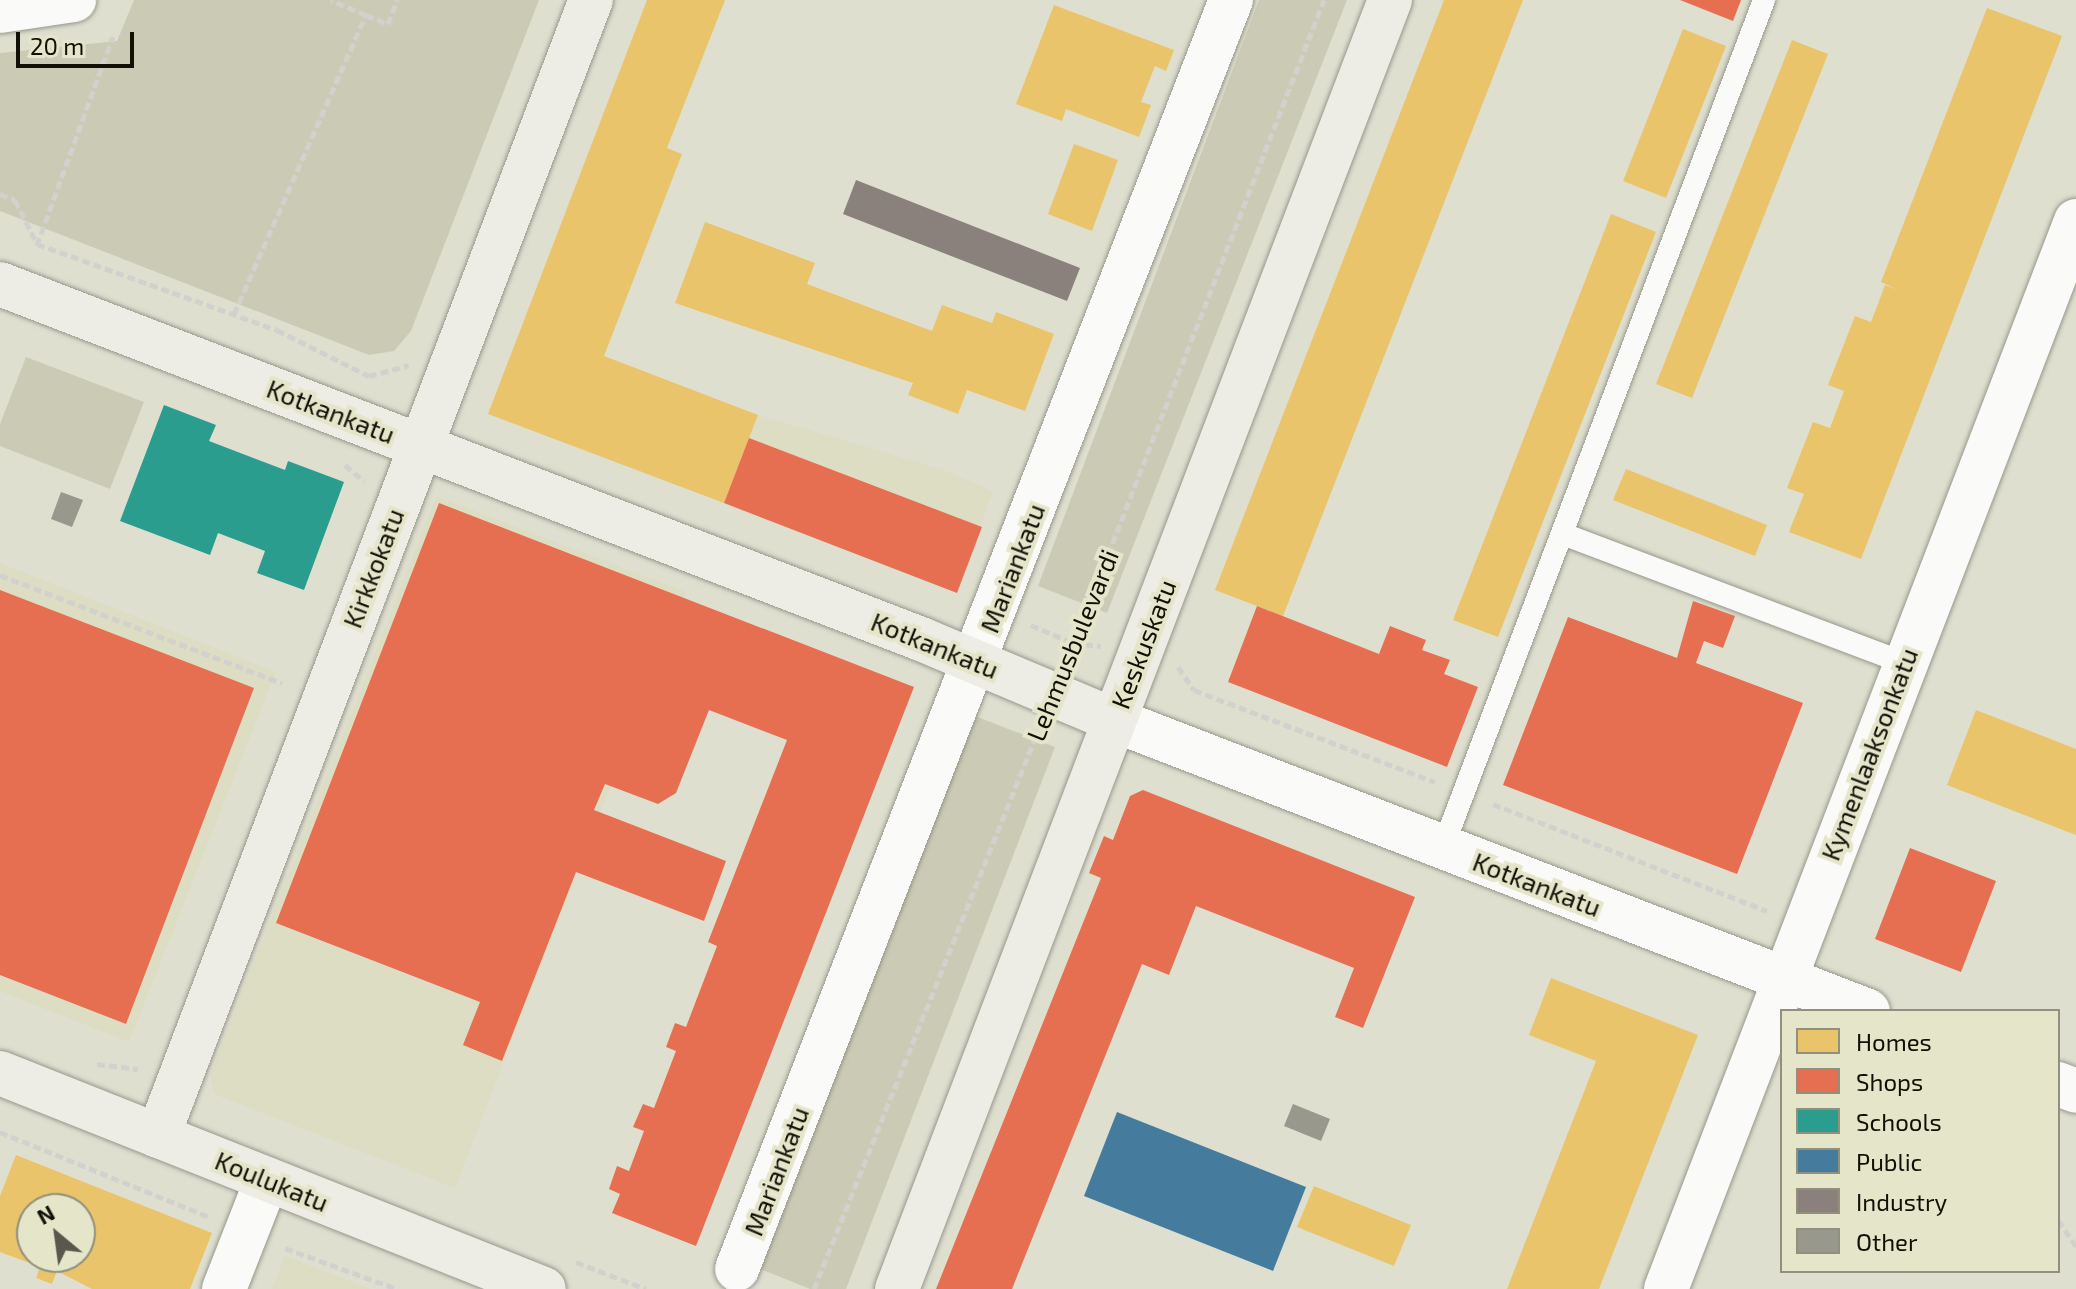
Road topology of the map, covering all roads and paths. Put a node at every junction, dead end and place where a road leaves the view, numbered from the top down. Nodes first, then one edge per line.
1 (331, 0) edge
2 (397, 0) edge
3 (591, 0) edge
4 (1231, 0) edge
5 (1324, 0) edge
6 (1390, 0) edge
7 (1764, 0) edge
8 (74, 1) edge
9 (0, 11) edge
10 (366, 15) junction
11 (113, 36) dead end
12 (0, 194) edge
13 (2076, 221) edge
14 (37, 244) junction
15 (0, 284) edge
16 (234, 314) junction
17 (443, 387) junction
18 (421, 445) junction
19 (1563, 534) junction
20 (0, 575) edge
21 (996, 610) junction
22 (1073, 643) junction
23 (1141, 651) junction
24 (977, 661) junction
25 (1904, 663) junction
26 (282, 683) dead end
27 (1054, 694) junction
28 (1114, 720) junction
29 (1465, 794) junction
30 (1443, 847) junction
31 (1751, 903) dead end
32 (1783, 978) junction
33 (1863, 1009) edge
34 (0, 1073) edge
35 (0, 1132) edge
36 (158, 1136) junction
37 (267, 1179) junction
38 (2060, 1223) edge
39 (246, 1232) junction
40 (2076, 1246) edge
41 (737, 1269) dead end
42 (224, 1289) edge
43 (397, 1289) edge
44 (544, 1289) edge
45 (814, 1289) edge
46 (897, 1289) edge
47 (1666, 1289) edge

1 - 10 path
2 - 10 path
3 - 17 main road, Kirkkokatu
4 - 21 street, Mariankatu
5 - 22 path, Lehmusbulevardi
6 - 23 main road, Keskuskatu
7 - 19 lane
8 - 9 street
10 - 16 path
11 - 14 path
12 - 14 path
13 - 25 street, Kymenlaaksonkatu
14 - 16 path
15 - 18 main road, Kotkankatu
16 - 17 path
17 - 18 main road, Kirkkokatu
18 - 24 main road, Kotkankatu
18 - 36 main road, Kirkkokatu
19 - 25 lane
19 - 29 lane
20 - 26 path
21 - 22 path
21 - 24 street, Mariankatu
22 - 23 path
22 - 27 path, Lehmusbulevardi
23 - 28 main road, Keskuskatu
23 - 29 path
24 - 27 main road, Kotkankatu
24 - 41 street, Mariankatu
25 - 32 street, Kymenlaaksonkatu
27 - 28 main road, Kotkankatu
27 - 45 path, Lehmusbulevardi
28 - 30 street, Kotkankatu
28 - 46 main road, Keskuskatu
29 - 30 lane
29 - 31 path
30 - 32 street, Kotkankatu
32 - 33 street, Kotkankatu
32 - 47 street, Kymenlaaksonkatu
34 - 36 main road, Koulukatu
35 - 39 path
36 - 37 main road, Koulukatu
37 - 39 street
37 - 44 main road, Koulukatu
38 - 40 path
39 - 42 street
39 - 43 path

